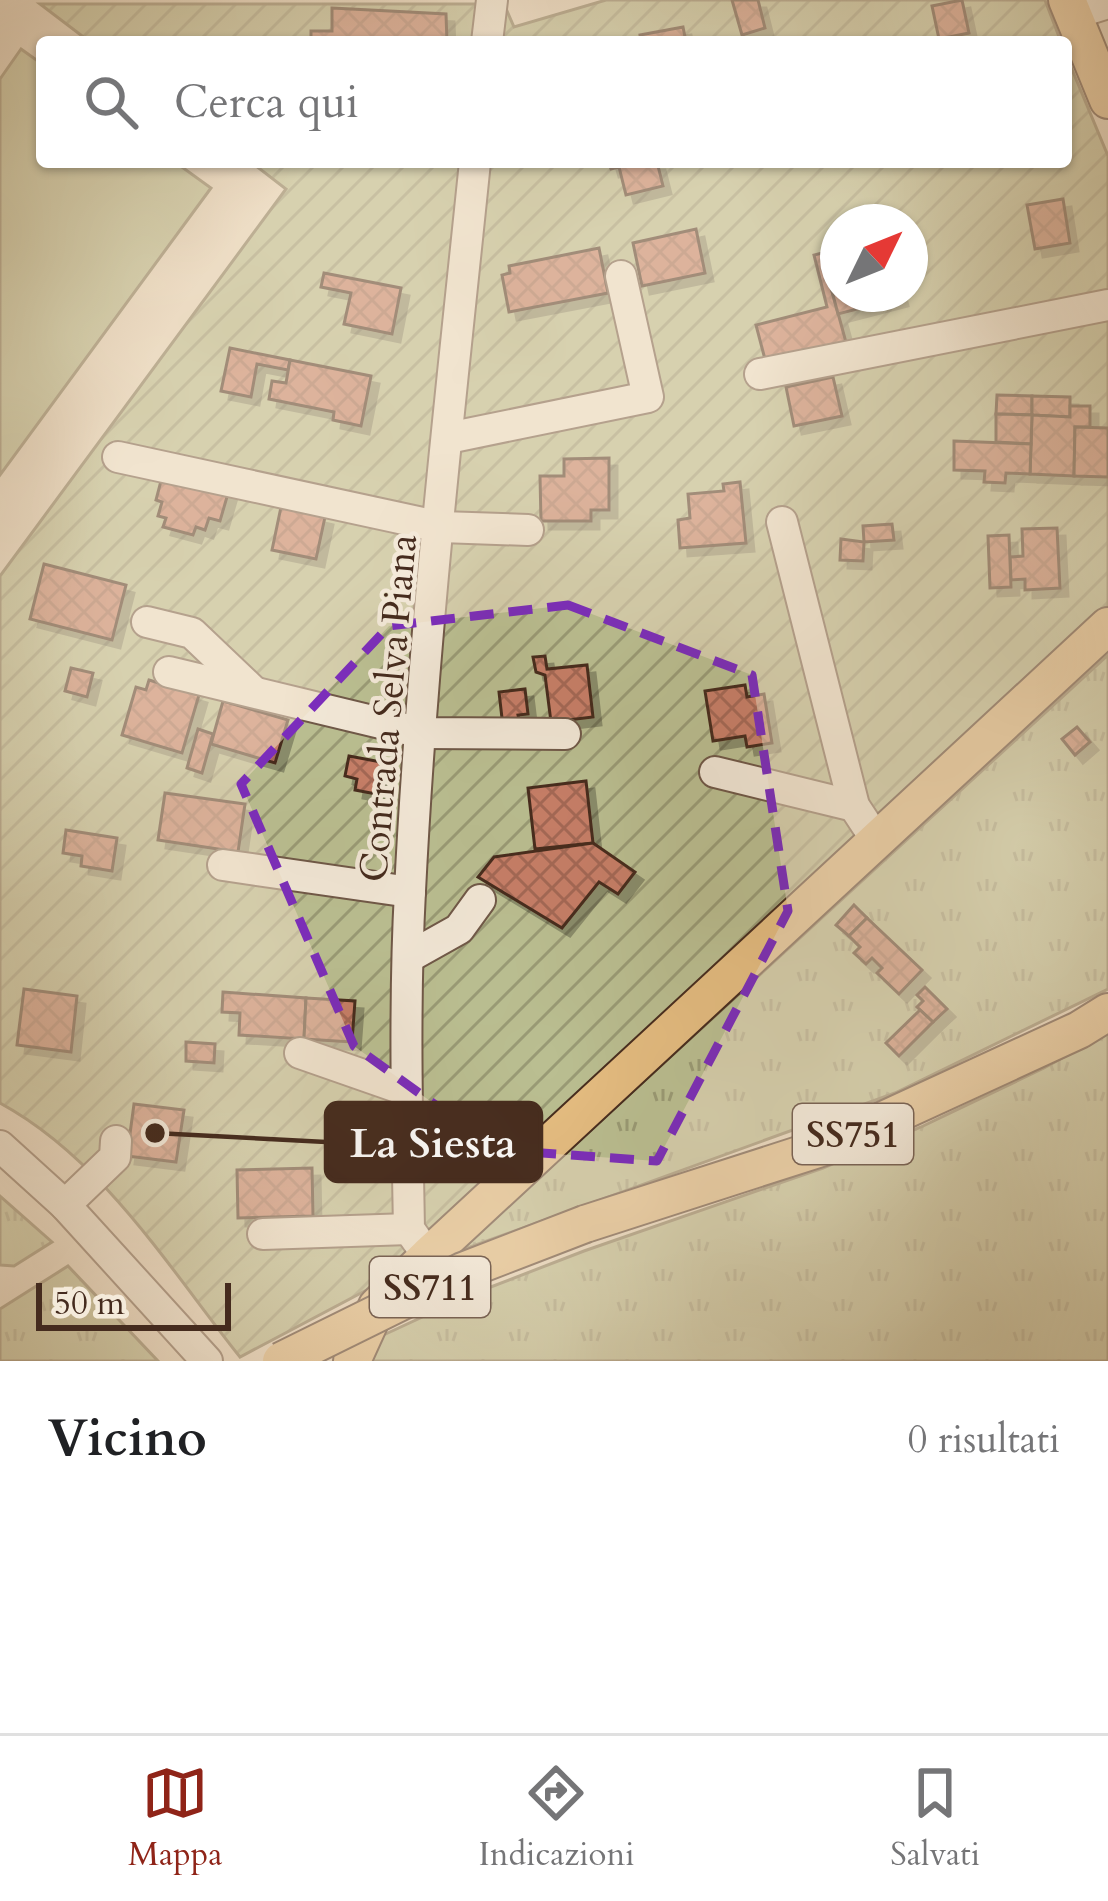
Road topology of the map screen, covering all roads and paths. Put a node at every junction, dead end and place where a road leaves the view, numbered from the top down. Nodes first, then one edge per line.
1 (492, 0) edge
2 (1108, 3) edge
3 (1083, 24) edge
4 (488, 36) edge
5 (1108, 100) edge
6 (474, 168) edge
7 (621, 276) dead end
8 (1108, 305) edge
9 (760, 374) dead end
10 (448, 438) junction
11 (118, 457) dead end
12 (782, 522) dead end
13 (441, 527) junction
14 (528, 530) dead end
15 (146, 622) dead end
16 (1105, 636) edge
17 (169, 672) dead end
18 (255, 693) junction
19 (422, 733) junction
20 (566, 734) dead end
21 (715, 772) dead end
22 (854, 806) junction
23 (877, 842) junction
24 (223, 865) dead end
25 (410, 892) junction
26 (480, 900) dead end
27 (409, 957) junction
28 (1108, 1012) edge
29 (300, 1053) dead end
30 (406, 1090) junction
31 (116, 1141) dead end
32 (0, 1146) edge
33 (65, 1205) junction
34 (585, 1224) joint
35 (263, 1234) dead end
36 (418, 1242) junction
37 (207, 1361) edge
38 (281, 1361) edge
39 (352, 1361) edge

1 - 4 street
2 - 3 street
3 - 5 main road
6 - 10 street, Contrada Selva Piana
7 - 10 street
8 - 9 street
10 - 13 street, Contrada Selva Piana
11 - 13 street
12 - 22 street
13 - 14 street
13 - 19 street, Contrada Selva Piana
15 - 18 street
16 - 23 main road
17 - 18 street
18 - 19 street
19 - 20 street
19 - 25 street, Contrada Selva Piana
21 - 22 street
22 - 23 street
23 - 36 main road
24 - 25 street
25 - 27 street, Contrada Selva Piana
26 - 27 street
27 - 30 street, Contrada Selva Piana
28 - 34 main road, SS751
29 - 30 street
30 - 36 street, Contrada Selva Piana
31 - 33 street
32 - 33 street
33 - 37 street
34 - 38 main road, SS711, bridge
35 - 36 street
36 - 39 main road

